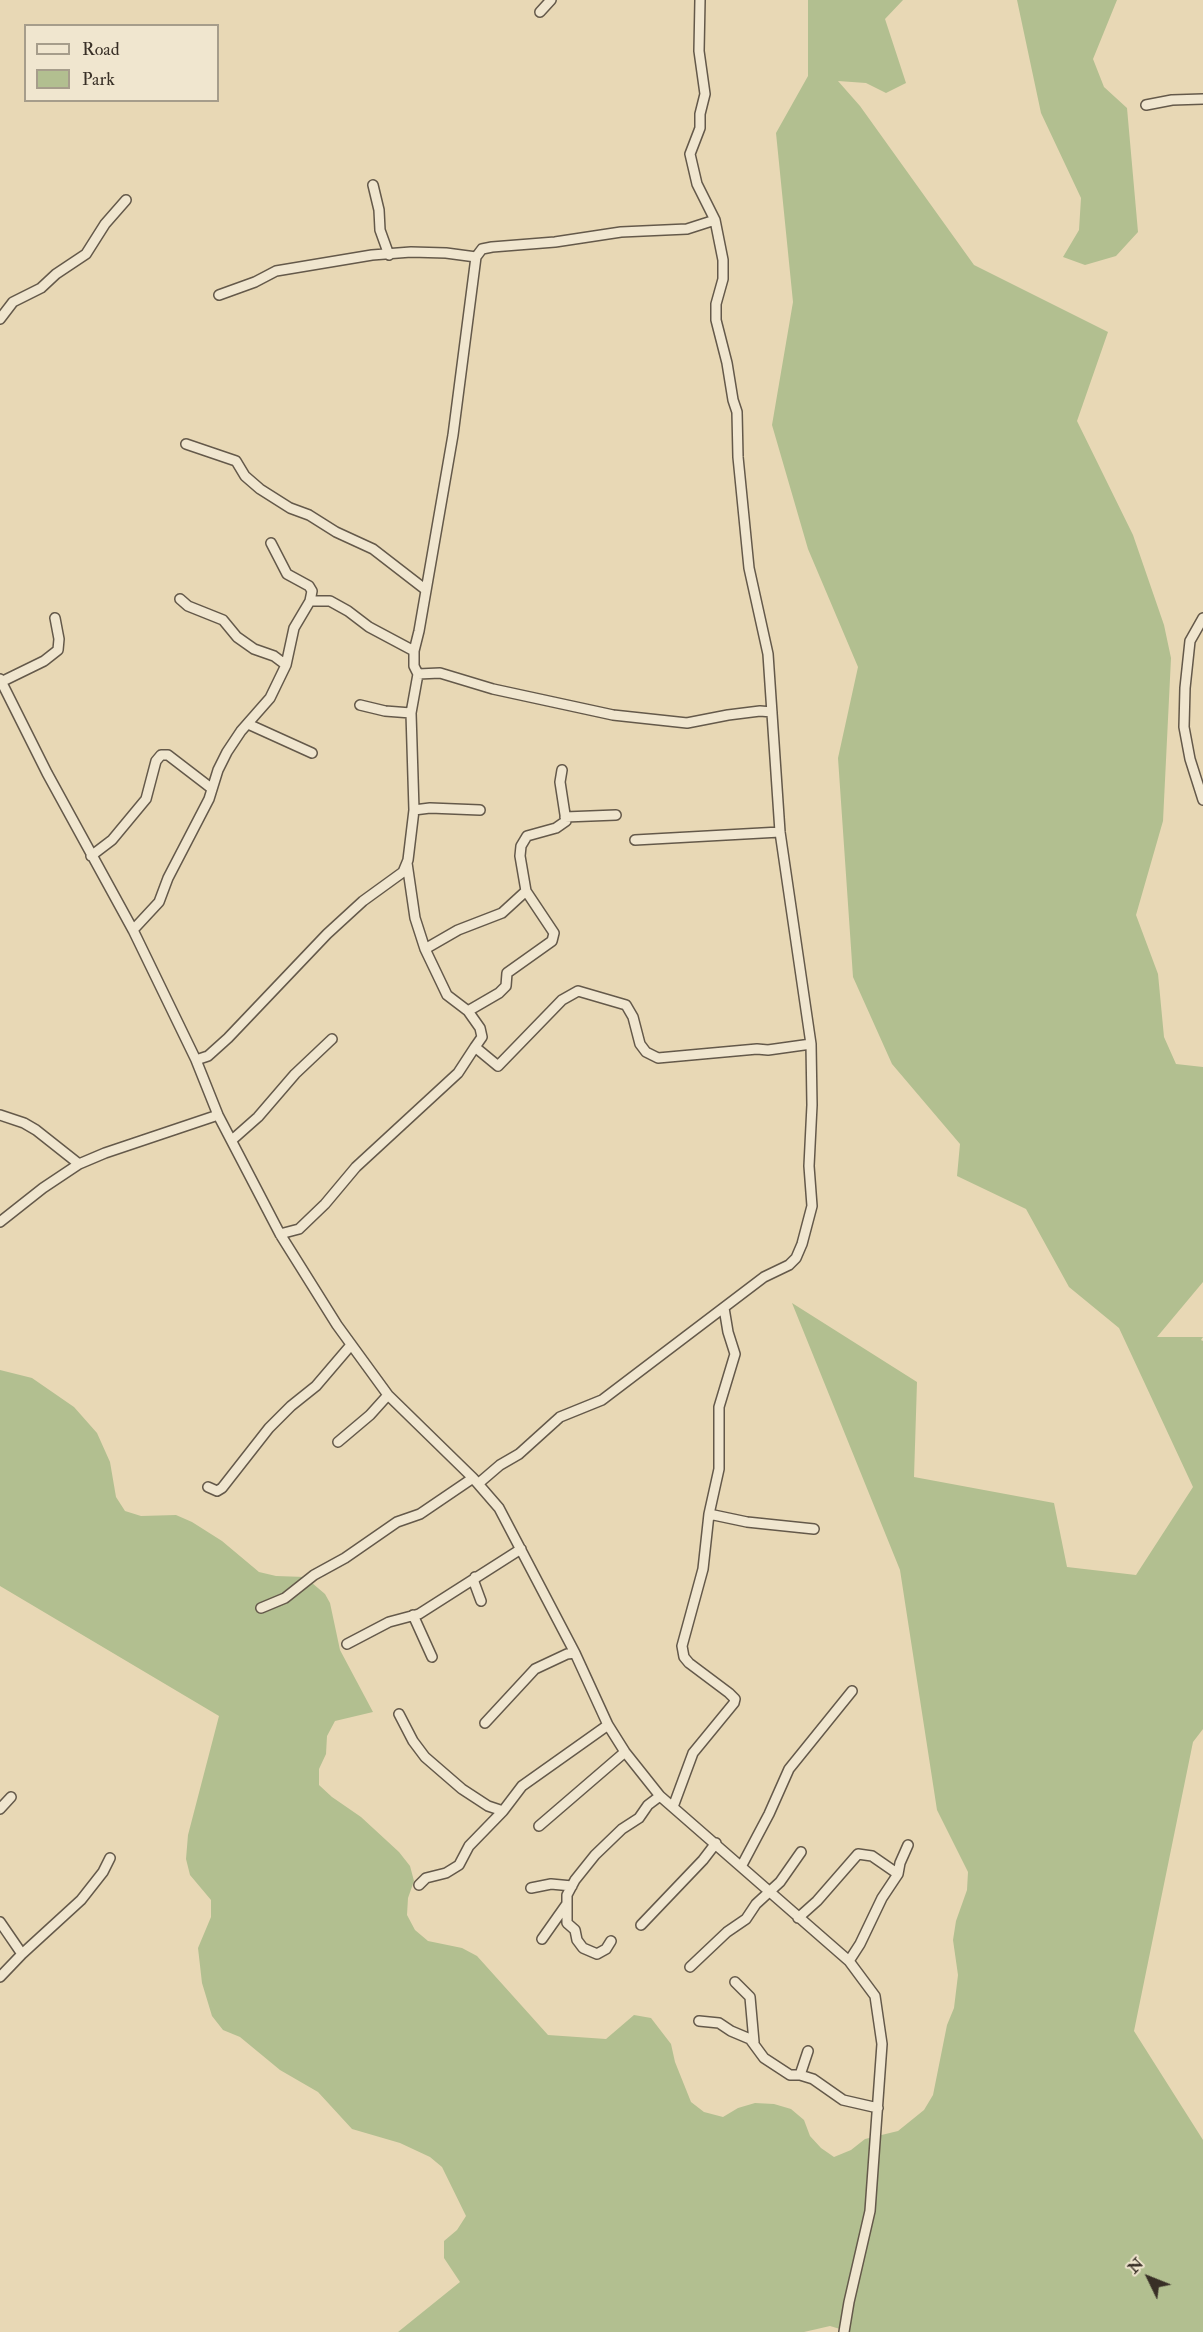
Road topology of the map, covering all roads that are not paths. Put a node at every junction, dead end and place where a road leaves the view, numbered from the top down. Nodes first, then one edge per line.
1 (550, 0) edge
2 (700, 0) edge
3 (540, 12) dead end
4 (1203, 99) edge
5 (1146, 105) dead end
6 (373, 184) dead end
7 (126, 200) dead end
8 (715, 220) junction
9 (389, 255) junction
10 (476, 257) junction
11 (219, 295) dead end
12 (0, 319) edge
13 (186, 444) dead end
14 (271, 543) dead end
15 (426, 590) junction
16 (180, 599) dead end
17 (310, 601) junction
18 (55, 618) dead end
19 (1203, 618) edge
20 (414, 651) junction
21 (286, 665) junction
22 (418, 675) junction
23 (0, 681) edge
24 (360, 705) dead end
25 (772, 712) junction
26 (411, 713) junction
27 (248, 723) junction
28 (312, 753) dead end
29 (562, 770) dead end
30 (211, 788) junction
31 (1203, 800) edge
32 (414, 810) junction
33 (480, 810) dead end
34 (616, 815) dead end
35 (565, 818) junction
36 (780, 832) junction
37 (635, 840) dead end
38 (92, 856) junction
39 (408, 860) junction
40 (526, 891) junction
41 (133, 930) junction
42 (424, 949) junction
43 (468, 1011) junction
44 (332, 1040) dead end
45 (811, 1044) junction
46 (475, 1047) junction
47 (195, 1060) junction
48 (0, 1115) edge
49 (218, 1115) junction
50 (232, 1140) junction
51 (80, 1164) junction
52 (0, 1222) edge
53 (280, 1234) junction
54 (724, 1308) junction
55 (351, 1345) junction
56 (388, 1395) junction
57 (338, 1442) dead end
58 (476, 1480) junction
59 (208, 1487) dead end
60 (710, 1515) junction
61 (814, 1529) dead end
62 (521, 1549) junction
63 (475, 1577) junction
64 (482, 1601) dead end
65 (261, 1608) dead end
66 (413, 1615) junction
67 (347, 1644) dead end
68 (575, 1653) junction
69 (432, 1658) dead end
70 (852, 1691) dead end
71 (399, 1714) dead end
72 (485, 1723) dead end
73 (608, 1725) junction
74 (625, 1752) junction
75 (660, 1796) junction
76 (11, 1797) dead end
77 (672, 1806) junction
78 (0, 1809) edge
79 (503, 1811) junction
80 (539, 1826) dead end
81 (716, 1843) junction
82 (908, 1845) dead end
83 (801, 1852) dead end
84 (110, 1858) dead end
85 (741, 1865) junction
86 (898, 1874) junction
87 (419, 1885) dead end
88 (572, 1886) junction
89 (531, 1888) dead end
90 (771, 1892) junction
91 (566, 1905) junction
92 (798, 1918) junction
93 (0, 1922) edge
94 (640, 1925) dead end
95 (542, 1940) dead end
96 (611, 1941) dead end
97 (22, 1954) junction
98 (849, 1961) junction
99 (690, 1967) dead end
100 (0, 1977) edge
101 (735, 1982) dead end
102 (699, 2021) dead end
103 (754, 2042) junction
104 (808, 2051) dead end
105 (800, 2075) junction
106 (878, 2108) junction
107 (844, 2332) edge

1 - 3 street
2 - 8 street
4 - 5 street
6 - 9 street
7 - 12 street
8 - 10 street
8 - 25 street
9 - 10 street
9 - 11 street
10 - 15 street
13 - 15 street
14 - 17 street
15 - 20 street
16 - 21 street
17 - 20 street
17 - 21 street
18 - 23 street
19 - 31 street
20 - 22 street
21 - 27 street
22 - 25 street
22 - 26 street
23 - 38 street
24 - 26 street
25 - 36 street
26 - 32 street
27 - 28 street
27 - 30 street
29 - 35 street
30 - 38 street
30 - 41 street
32 - 33 street
32 - 39 street
34 - 35 street
35 - 40 street
36 - 37 street
36 - 45 street
38 - 41 street
39 - 42 street
39 - 47 street
40 - 42 street
40 - 43 street
41 - 47 street
42 - 43 street
43 - 46 street
44 - 50 street
45 - 46 street
45 - 54 street
46 - 53 street
47 - 49 street
48 - 51 street
49 - 50 street
49 - 51 street
50 - 53 street
51 - 52 street
53 - 55 street
54 - 58 street
54 - 60 street
55 - 56 street
55 - 59 street
56 - 57 street
56 - 58 street
58 - 62 street
58 - 65 street
60 - 61 street
60 - 77 street
62 - 63 street
62 - 68 street
63 - 64 street
63 - 66 street
66 - 67 street
66 - 69 street
68 - 72 street
68 - 73 street
70 - 85 street
71 - 79 street
73 - 74 street
73 - 79 street
74 - 75 street
74 - 80 street
75 - 77 street
75 - 88 street
76 - 78 street
77 - 81 street
79 - 87 street
81 - 85 street
81 - 94 street
82 - 86 street
83 - 90 street
84 - 97 street
85 - 90 street
86 - 92 street
86 - 98 street
88 - 89 street
88 - 91 street
90 - 92 street
90 - 99 street
91 - 95 street
91 - 96 street
92 - 98 street
93 - 97 street
97 - 100 street
98 - 106 street
101 - 103 street
102 - 103 street
103 - 105 street
104 - 105 street
105 - 106 street
106 - 107 street

